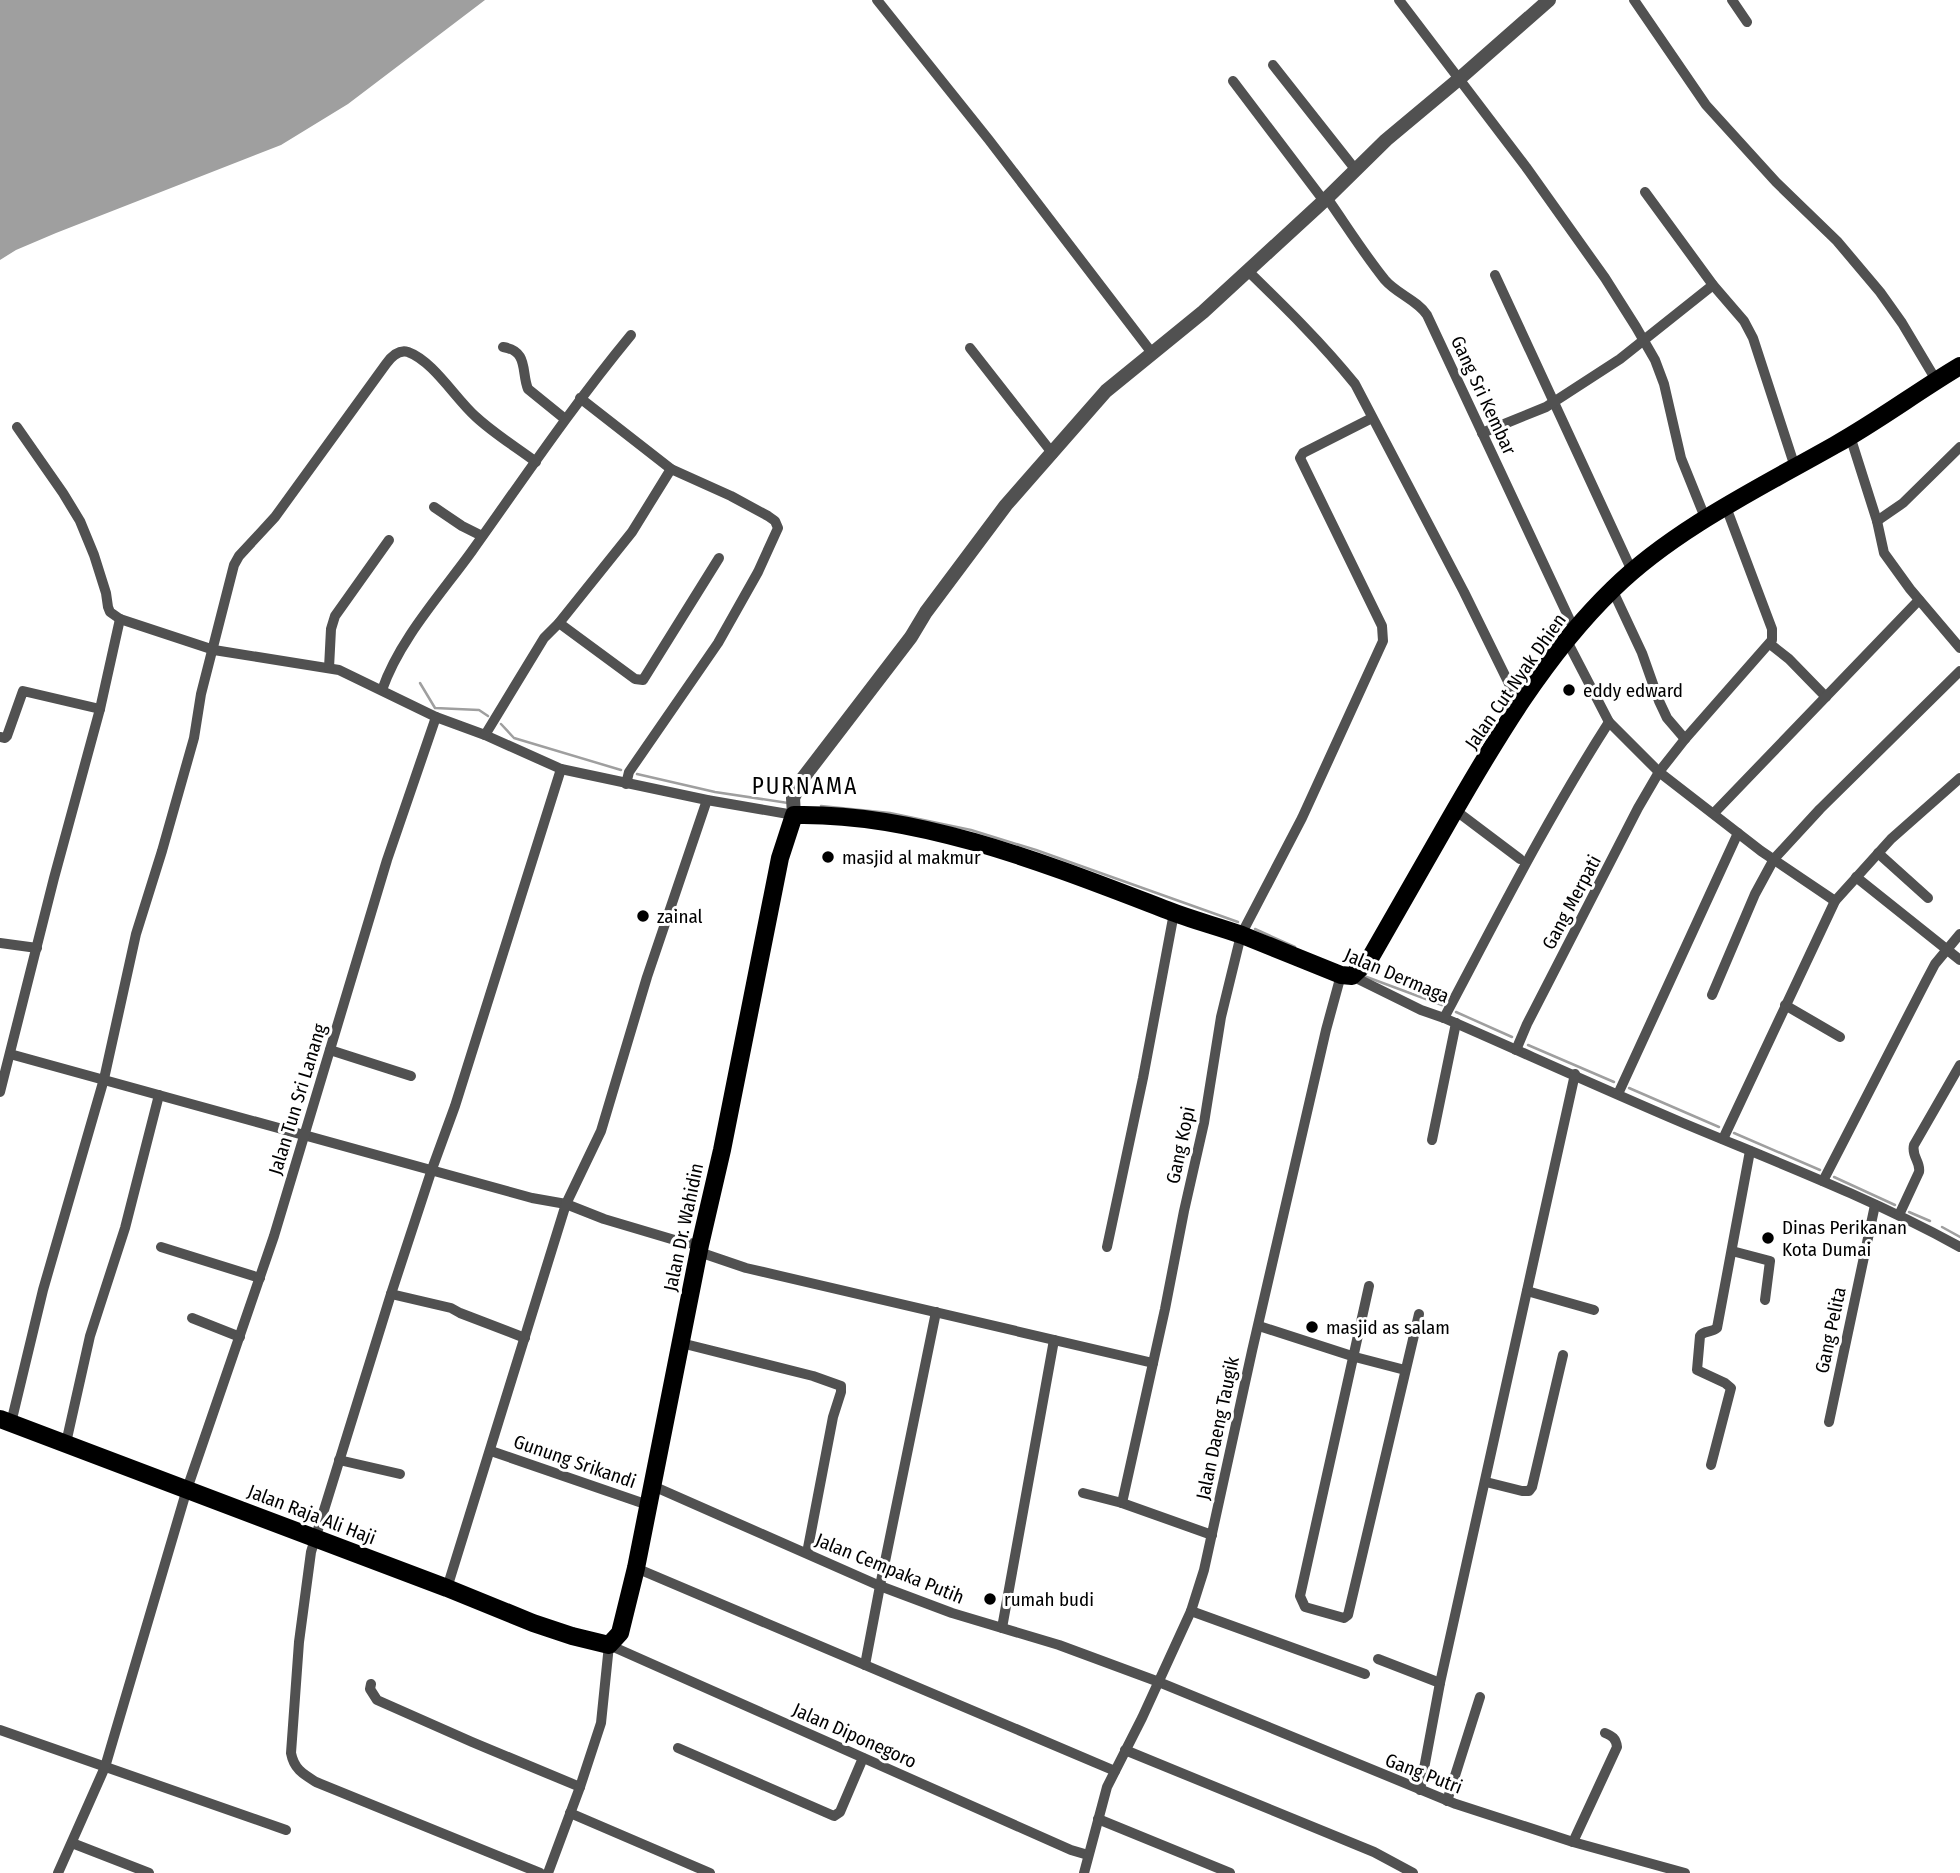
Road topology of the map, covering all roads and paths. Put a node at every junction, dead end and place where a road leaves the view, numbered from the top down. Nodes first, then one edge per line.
1 (877, 0) edge
2 (1399, 0) edge
3 (1549, 0) edge
4 (1634, 0) edge
5 (1732, 0) edge
6 (1747, 22) dead end
7 (1273, 65) dead end
8 (1459, 79) junction
9 (1233, 81) dead end
10 (1355, 169) junction
11 (1645, 192) dead end
12 (1325, 200) junction
13 (1247, 271) junction
14 (1495, 275) dead end
15 (1713, 285) junction
16 (631, 335) dead end
17 (1643, 340) junction
18 (503, 347) dead end
19 (970, 348) dead end
20 (1152, 353) junction
21 (1960, 366) edge
22 (1936, 380) junction
23 (580, 398) junction
24 (1553, 402) junction
25 (565, 418) junction
26 (1373, 418) junction
27 (17, 428) dead end
28 (1482, 433) junction
29 (1850, 436) junction
30 (1960, 447) edge
31 (1053, 454) junction
32 (536, 462) junction
33 (1795, 467) junction
34 (671, 469) junction
35 (433, 507) dead end
36 (1726, 507) junction
37 (1706, 520) junction
38 (1877, 521) junction
39 (482, 536) junction
40 (389, 540) dead end
41 (719, 558) dead end
42 (1632, 571) junction
43 (1612, 589) junction
44 (1919, 600) junction
45 (120, 619) junction
46 (559, 623) junction
47 (1960, 628) edge
48 (1571, 636) junction
49 (1951, 637) junction
50 (1770, 644) junction
51 (1960, 648) edge
52 (214, 650) junction
53 (329, 668) junction
54 (1960, 671) edge
55 (382, 690) junction
56 (1826, 696) junction
57 (1519, 704) junction
58 (100, 709) junction
59 (436, 717) junction
60 (1609, 722) junction
61 (485, 735) junction
62 (0, 737) edge
63 (1685, 739) junction
64 (561, 769) junction
65 (1659, 772) junction
66 (1960, 778) edge
67 (626, 784) junction
68 (707, 800) junction
69 (1455, 810) junction
70 (1714, 813) junction
71 (794, 815) junction
72 (1738, 833) junction
73 (1878, 853) junction
74 (1520, 859) dead end
75 (1774, 859) junction
76 (1856, 877) junction
77 (1928, 898) dead end
78 (1835, 901) junction
79 (1174, 913) junction
80 (1960, 934) edge
81 (1241, 935) junction
82 (0, 943) edge
83 (37, 948) junction
84 (1947, 950) junction
85 (1960, 960) edge
86 (1347, 975) junction
87 (1712, 995) dead end
88 (1785, 1005) junction
89 (1444, 1018) junction
90 (1456, 1023) junction
91 (1840, 1037) dead end
92 (1516, 1049) junction
93 (330, 1050) junction
94 (10, 1054) junction
95 (1960, 1065) edge
96 (1575, 1074) junction
97 (411, 1076) dead end
98 (104, 1079) junction
99 (0, 1092) edge
100 (1618, 1094) junction
101 (159, 1095) junction
102 (305, 1135) junction
103 (1723, 1139) junction
104 (1432, 1140) dead end
105 (1750, 1151) junction
106 (432, 1169) junction
107 (1824, 1181) junction
108 (566, 1205) junction
109 (1875, 1205) junction
110 (1899, 1215) junction
111 (161, 1247) dead end
112 (1107, 1247) dead end
113 (1960, 1247) edge
114 (699, 1248) junction
115 (1732, 1251) junction
116 (260, 1278) junction
117 (1369, 1286) dead end
118 (1527, 1291) junction
119 (391, 1294) junction
120 (1765, 1300) dead end
121 (1594, 1310) dead end
122 (936, 1312) junction
123 (1419, 1314) dead end
124 (192, 1318) dead end
125 (1259, 1326) junction
126 (240, 1337) junction
127 (525, 1338) junction
128 (1054, 1340) junction
129 (681, 1343) junction
130 (1563, 1355) dead end
131 (1355, 1357) junction
132 (1153, 1363) junction
133 (1405, 1370) junction
134 (5, 1421) edge
135 (1829, 1422) dead end
136 (66, 1443) junction
137 (491, 1451) junction
138 (339, 1460) junction
139 (1711, 1465) dead end
140 (400, 1474) dead end
141 (1486, 1482) junction
142 (653, 1486) junction
143 (187, 1489) junction
144 (1083, 1493) dead end
145 (1122, 1503) junction
146 (648, 1505) junction
147 (308, 1535) junction
148 (1212, 1535) junction
149 (807, 1553) junction
150 (636, 1568) junction
151 (880, 1586) junction
152 (447, 1588) junction
153 (1191, 1611) junction
154 (1002, 1628) junction
155 (609, 1645) junction
156 (1378, 1659) dead end
157 (865, 1665) junction
158 (1364, 1674) dead end
159 (1159, 1682) junction
160 (1440, 1683) junction
161 (371, 1684) dead end
162 (1480, 1697) dead end
163 (0, 1730) edge
164 (1605, 1733) dead end
165 (678, 1748) dead end
166 (1125, 1750) junction
167 (863, 1758) junction
168 (105, 1767) junction
169 (1115, 1771) junction
170 (580, 1787) junction
171 (1420, 1790) junction
172 (1447, 1801) junction
173 (570, 1813) junction
174 (1098, 1819) junction
175 (286, 1830) dead end
176 (1573, 1842) junction
177 (72, 1843) junction
178 (1088, 1855) junction
179 (58, 1873) edge
180 (149, 1873) edge
181 (540, 1873) edge
182 (548, 1873) edge
183 (710, 1873) edge
184 (1084, 1873) edge
185 (1230, 1873) edge
186 (1413, 1873) edge
187 (1685, 1873) edge

1 - 20 street
2 - 8 street
3 - 8 street
4 - 22 street
5 - 6 street
7 - 10 street
8 - 10 street
8 - 17 street
9 - 12 street, Gang Sri Kembar
10 - 12 street
11 - 15 street
12 - 13 street
12 - 28 street, Gang Sri Kembar
13 - 20 street
13 - 26 street
14 - 24 street
15 - 17 street
15 - 33 street
16 - 23 street
17 - 24 street
17 - 37 street
18 - 25 street
19 - 31 street
20 - 31 street
21 - 22 main road, Jalan Cut Nyak Dhien
22 - 29 main road, Jalan Cut Nyak Dhien
23 - 25 street
23 - 34 street
24 - 28 street
24 - 42 street
25 - 32 street
26 - 57 street
26 - 81 street, Gang Kopi
27 - 45 street
28 - 48 street, Gang Sri Kembar
29 - 33 main road, Jalan Cut Nyak Dhien
29 - 38 street
30 - 38 street
31 - 71 street
32 - 39 street
32 - 52 street
33 - 36 main road, Jalan Cut Nyak Dhien
34 - 46 street
34 - 67 street
35 - 39 street
36 - 37 main road, Jalan Cut Nyak Dhien
36 - 50 street
37 - 42 main road, Jalan Cut Nyak Dhien
38 - 44 street
39 - 55 street
40 - 53 street
41 - 46 street
42 - 43 main road, Jalan Cut Nyak Dhien
43 - 48 main road, Jalan Cut Nyak Dhien
43 - 63 street
44 - 49 street
44 - 56 street
45 - 52 street
45 - 58 street
46 - 61 street
47 - 49 street
48 - 57 main road, Jalan Cut Nyak Dhien
48 - 60 street, Gang Sri Kembar
49 - 51 street
50 - 56 street
50 - 63 street, Gang Merpati
52 - 53 street
52 - 98 street
53 - 55 street
54 - 75 street
55 - 59 street
56 - 70 street
57 - 69 main road, Jalan Cut Nyak Dhien
58 - 62 street
58 - 83 street
59 - 61 street
59 - 93 street, Jalan Tun Sri Lanang
60 - 65 street, Gang Sri Kembar
60 - 89 street
61 - 64 street
63 - 65 street, Gang Merpati
64 - 67 street
64 - 106 street
65 - 70 street, Gang Sri Kembar
65 - 92 street, Gang Merpati
66 - 73 street
67 - 68 street
68 - 71 street
68 - 108 street
69 - 74 street
69 - 86 main road, Jalan Cut Nyak Dhien
70 - 72 street, Gang Sri Kembar
71 - 79 main road, Jalan Dermaga
71 - 114 main road, Jalan Dr. Wahidin
72 - 75 street, Gang Sri Kembar
72 - 100 street
73 - 76 street
73 - 77 street
75 - 78 street, Gang Sri Kembar
75 - 87 street
76 - 78 street
76 - 84 street
78 - 88 street
79 - 81 main road, Jalan Dermaga
79 - 112 street
80 - 84 street
81 - 86 main road, Jalan Dermaga
81 - 132 street, Gang Kopi
82 - 83 street
83 - 94 street
84 - 85 street
84 - 107 street
86 - 89 street, Jalan Dermaga
86 - 125 street, Jalan Daeng Taugik
88 - 91 street
88 - 103 street
89 - 90 street, Jalan Dermaga
90 - 92 street, Jalan Dermaga
90 - 104 street
92 - 96 street, Jalan Dermaga
93 - 97 street
93 - 102 street, Jalan Tun Sri Lanang
94 - 98 street
94 - 99 street
95 - 110 street
96 - 100 street, Jalan Dermaga
96 - 118 street
98 - 101 street
98 - 134 street
100 - 103 street, Jalan Dermaga
101 - 102 street
101 - 136 street
102 - 106 street
102 - 116 street, Jalan Tun Sri Lanang
103 - 105 street, Jalan Dermaga
105 - 107 street, Jalan Dermaga
105 - 115 street
106 - 108 street
106 - 119 street
107 - 109 street, Jalan Dermaga
108 - 114 street
108 - 127 street
109 - 110 street, Jalan Dermaga
109 - 135 street, Gang Pelita
110 - 113 street, Jalan Dermaga
111 - 116 street
114 - 122 street
114 - 129 main road, Jalan Dr. Wahidin
115 - 120 street
115 - 139 street
116 - 126 street, Jalan Tun Sri Lanang
117 - 131 street
118 - 121 street
118 - 141 street
119 - 127 street
119 - 138 street
122 - 128 street
122 - 151 street
123 - 133 street
124 - 126 street
125 - 131 street
125 - 148 street, Jalan Daeng Taugik
126 - 143 street, Jalan Tun Sri Lanang
127 - 137 street
128 - 132 street
128 - 154 street
129 - 142 main road, Jalan Dr. Wahidin
129 - 149 street
130 - 141 street
131 - 133 street
131 - 133 street
132 - 145 street, Gang Kopi
134 - 136 main road, Jalan Raja Ali Haji
136 - 143 main road, Jalan Raja Ali Haji
137 - 146 street, Gunung Srikandi
137 - 152 street
138 - 140 street
138 - 147 street
141 - 160 street
142 - 146 main road, Jalan Dr. Wahidin
142 - 149 street, Jalan Cempaka Putih
143 - 147 main road, Jalan Raja Ali Haji
143 - 168 street, Jalan Tun Sri Lanang
144 - 145 street
145 - 148 street
146 - 150 main road, Jalan Dr. Wahidin
147 - 152 main road, Jalan Raja Ali Haji
147 - 181 street
148 - 153 street, Jalan Daeng Taugik
149 - 151 street, Jalan Cempaka Putih
150 - 155 main road, Jalan Dr. Wahidin
150 - 157 street
151 - 154 street, Jalan Cempaka Putih
151 - 157 street
152 - 155 main road, Jalan Raja Ali Haji
153 - 158 street
153 - 159 street, Jalan Daeng Taugik
154 - 159 street, Jalan Cempaka Putih
155 - 167 street, Jalan Diponegoro
155 - 170 street
156 - 160 street
157 - 169 street
159 - 166 street, Jalan Daeng Taugik
159 - 171 street, Gang Putri
160 - 171 street
161 - 170 street
162 - 172 street
163 - 168 street
164 - 176 street
165 - 167 street
166 - 169 street, Jalan Daeng Taugik
166 - 186 street
167 - 178 street, Jalan Diponegoro
168 - 175 street
168 - 177 street, Jalan Tun Sri Lanang
169 - 174 street, Jalan Daeng Taugik
170 - 173 street
171 - 172 street, Gang Putri
172 - 176 street, Gang Putri
173 - 182 street
173 - 183 street
174 - 178 street, Jalan Daeng Taugik
174 - 185 street
176 - 187 street, Gang Putri
177 - 179 street, Jalan Tun Sri Lanang
177 - 180 street
178 - 184 street, Jalan Daeng Taugik

